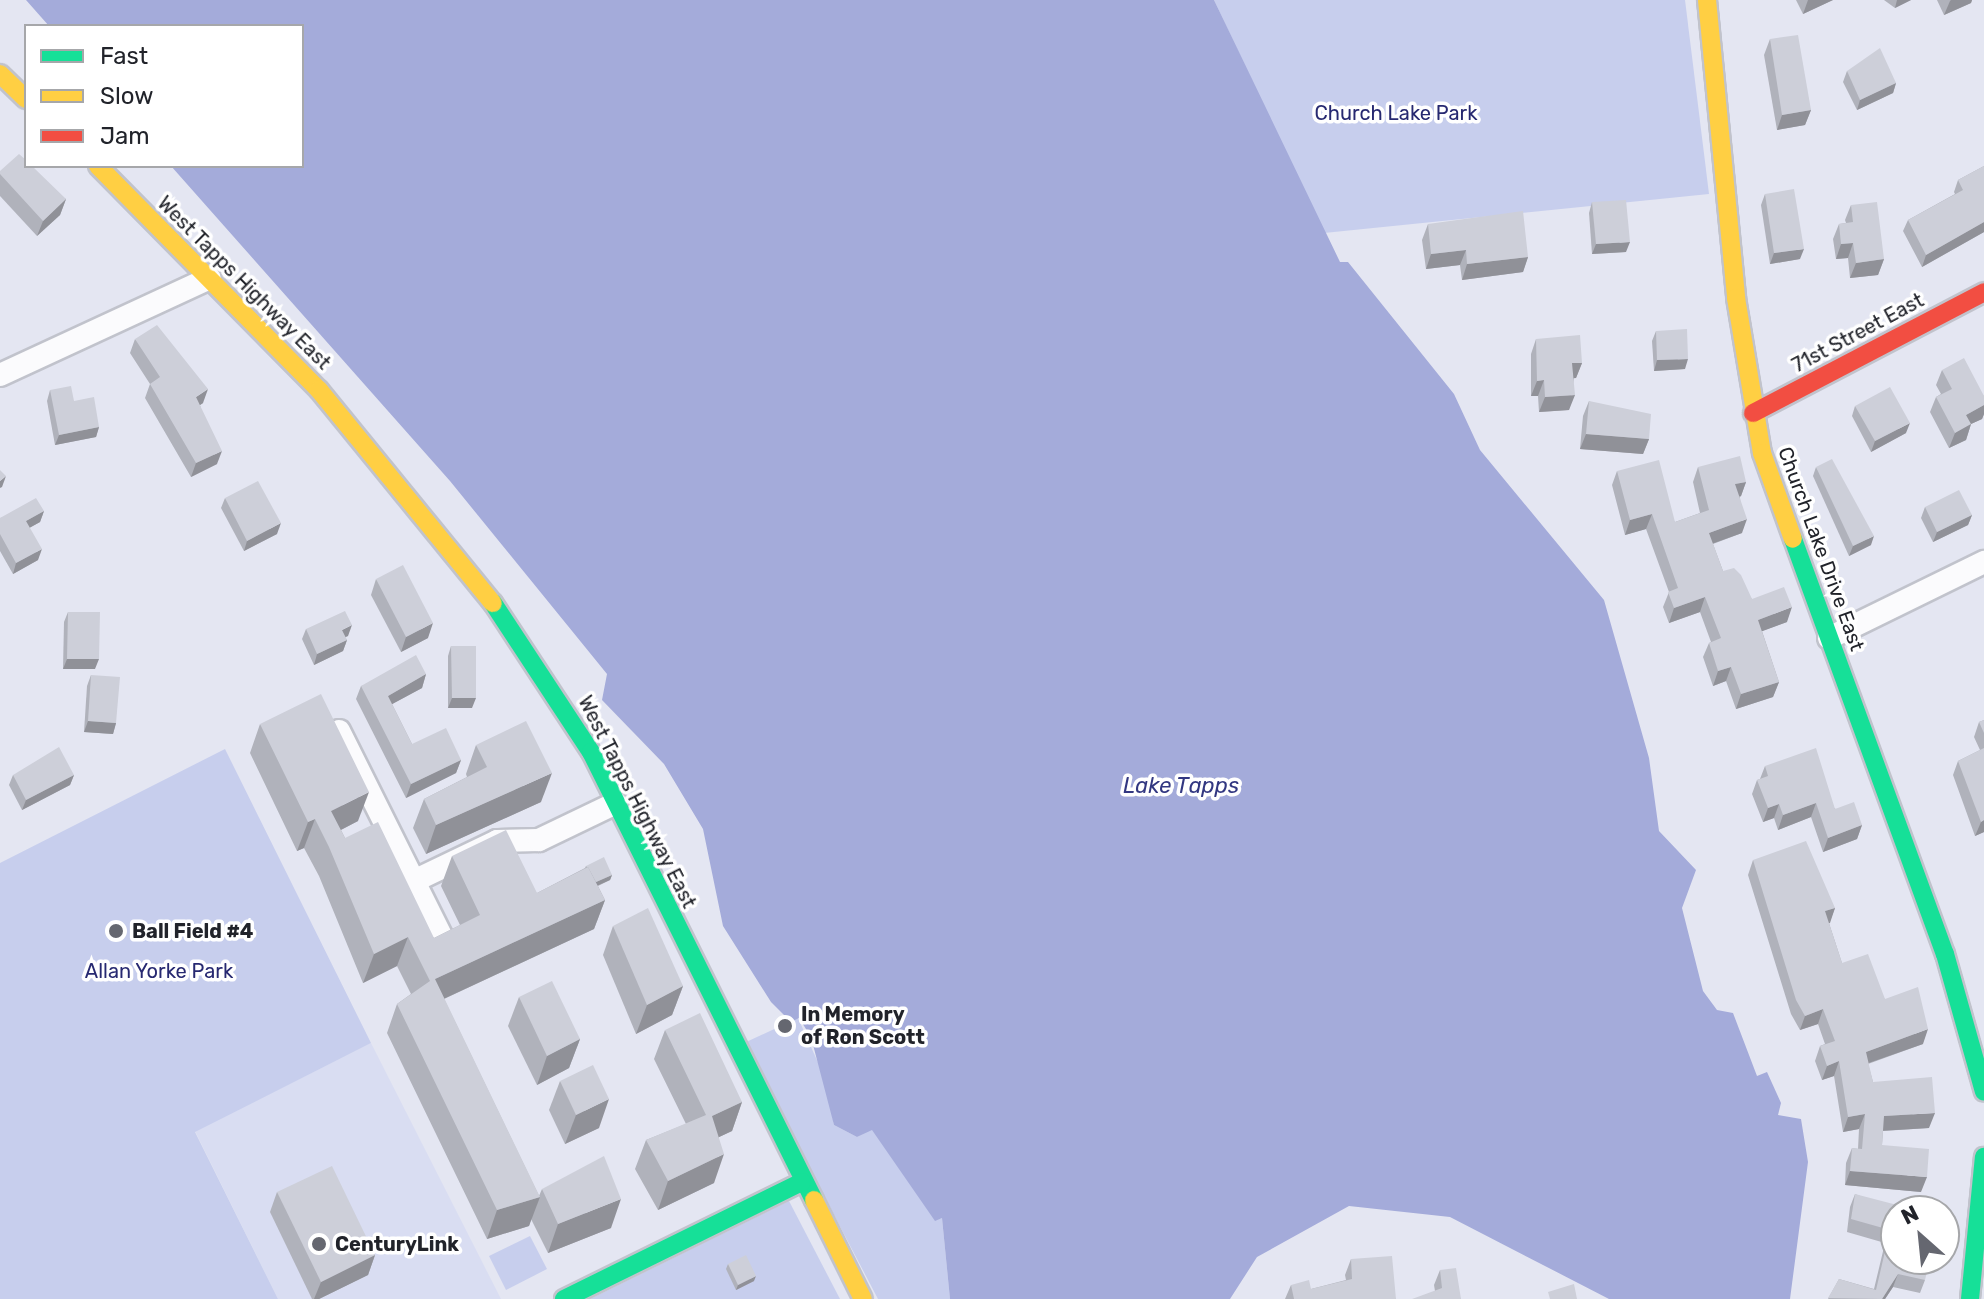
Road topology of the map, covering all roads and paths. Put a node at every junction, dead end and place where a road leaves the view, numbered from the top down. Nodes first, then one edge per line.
1 (1707, 0) edge
2 (0, 74) edge
3 (24, 97) edge
4 (100, 168) edge
5 (210, 278) junction
6 (1984, 292) edge
7 (0, 375) edge
8 (1753, 413) junction
9 (1984, 562) edge
10 (1829, 638) junction
11 (339, 731) edge
12 (616, 803) junction
13 (414, 881) junction
14 (444, 942) edge
15 (1984, 1092) edge
16 (1984, 1157) edge
17 (802, 1182) junction
18 (564, 1299) edge
19 (863, 1299) edge
20 (1970, 1299) edge

1 - 8 street, Church Lake Drive East
2 - 3 street
4 - 5 street, West Tapps Highway East
5 - 7 street
5 - 12 street, West Tapps Highway East
6 - 8 street, 71st Street East
8 - 10 street, Church Lake Drive East
9 - 10 street
10 - 15 street, Church Lake Drive East
11 - 13 street
12 - 13 street
12 - 17 street, West Tapps Highway East
13 - 14 street
16 - 20 street
17 - 18 street
17 - 19 street, West Tapps Highway East

